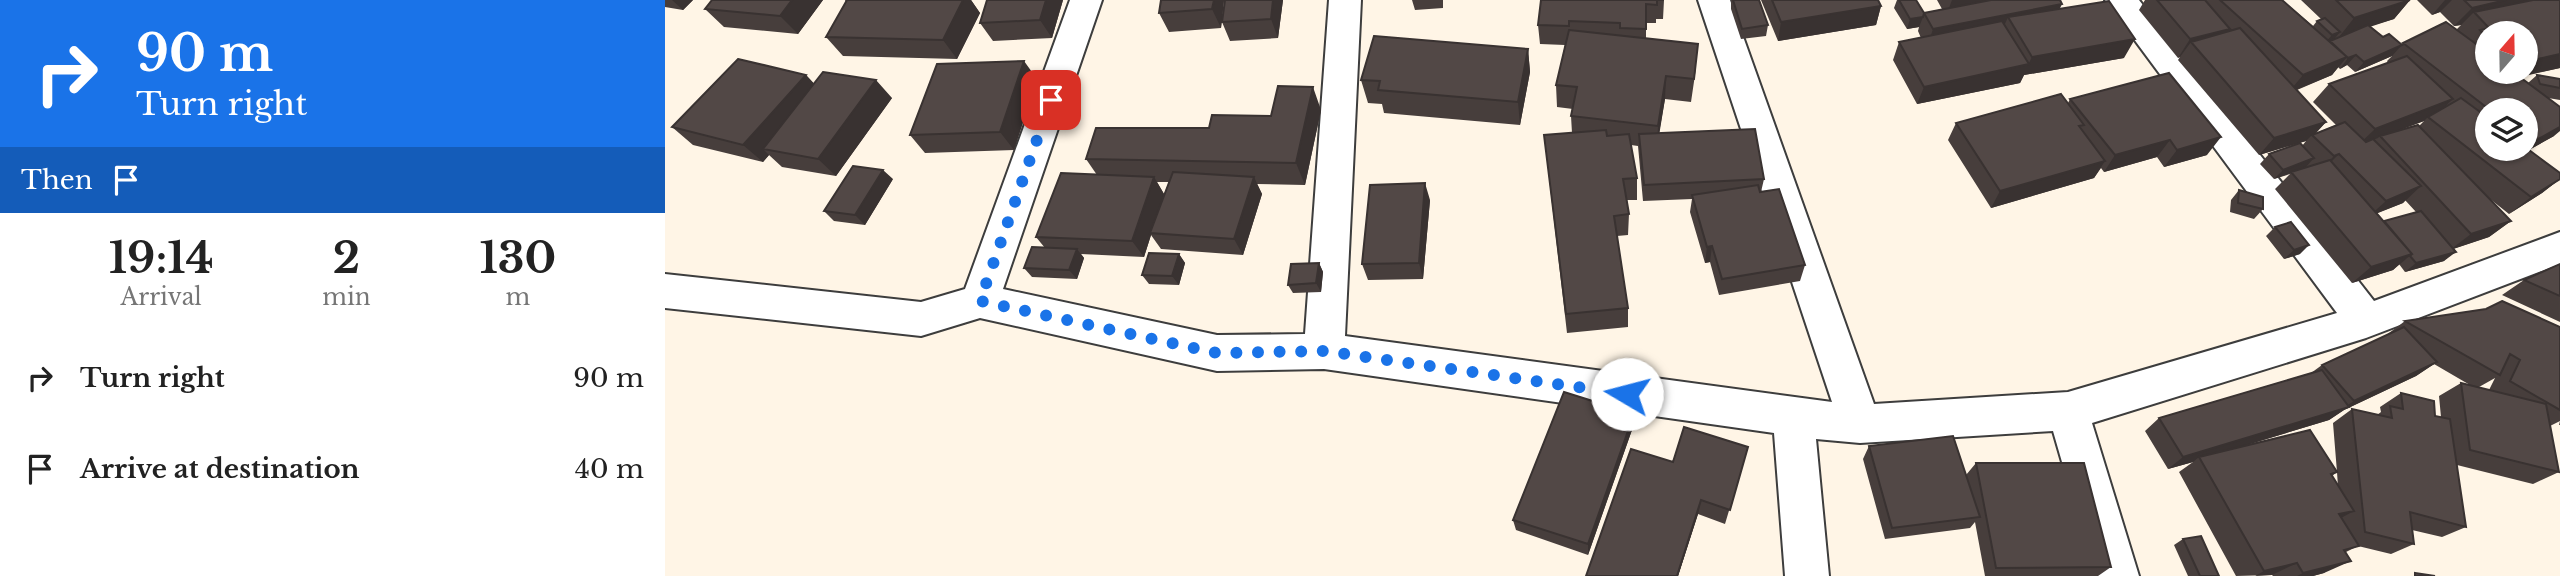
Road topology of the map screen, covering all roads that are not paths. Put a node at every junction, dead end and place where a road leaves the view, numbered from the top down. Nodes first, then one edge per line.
1 (1086, 0) edge
2 (1345, 0) edge
3 (1714, 0) edge
4 (2121, 0) edge
5 (2560, 248) edge
6 (665, 291) edge
7 (980, 301) junction
8 (2366, 321) junction
9 (1324, 351) junction
10 (2068, 411) junction
11 (1793, 417) junction
12 (1860, 424) junction
13 (1807, 576) edge
14 (2117, 576) edge

1 - 7 street
2 - 9 street
3 - 12 street
4 - 8 street
5 - 8 street
6 - 7 street
7 - 9 street
8 - 10 street
9 - 11 street
10 - 12 street
10 - 14 street
11 - 12 street
11 - 13 street

